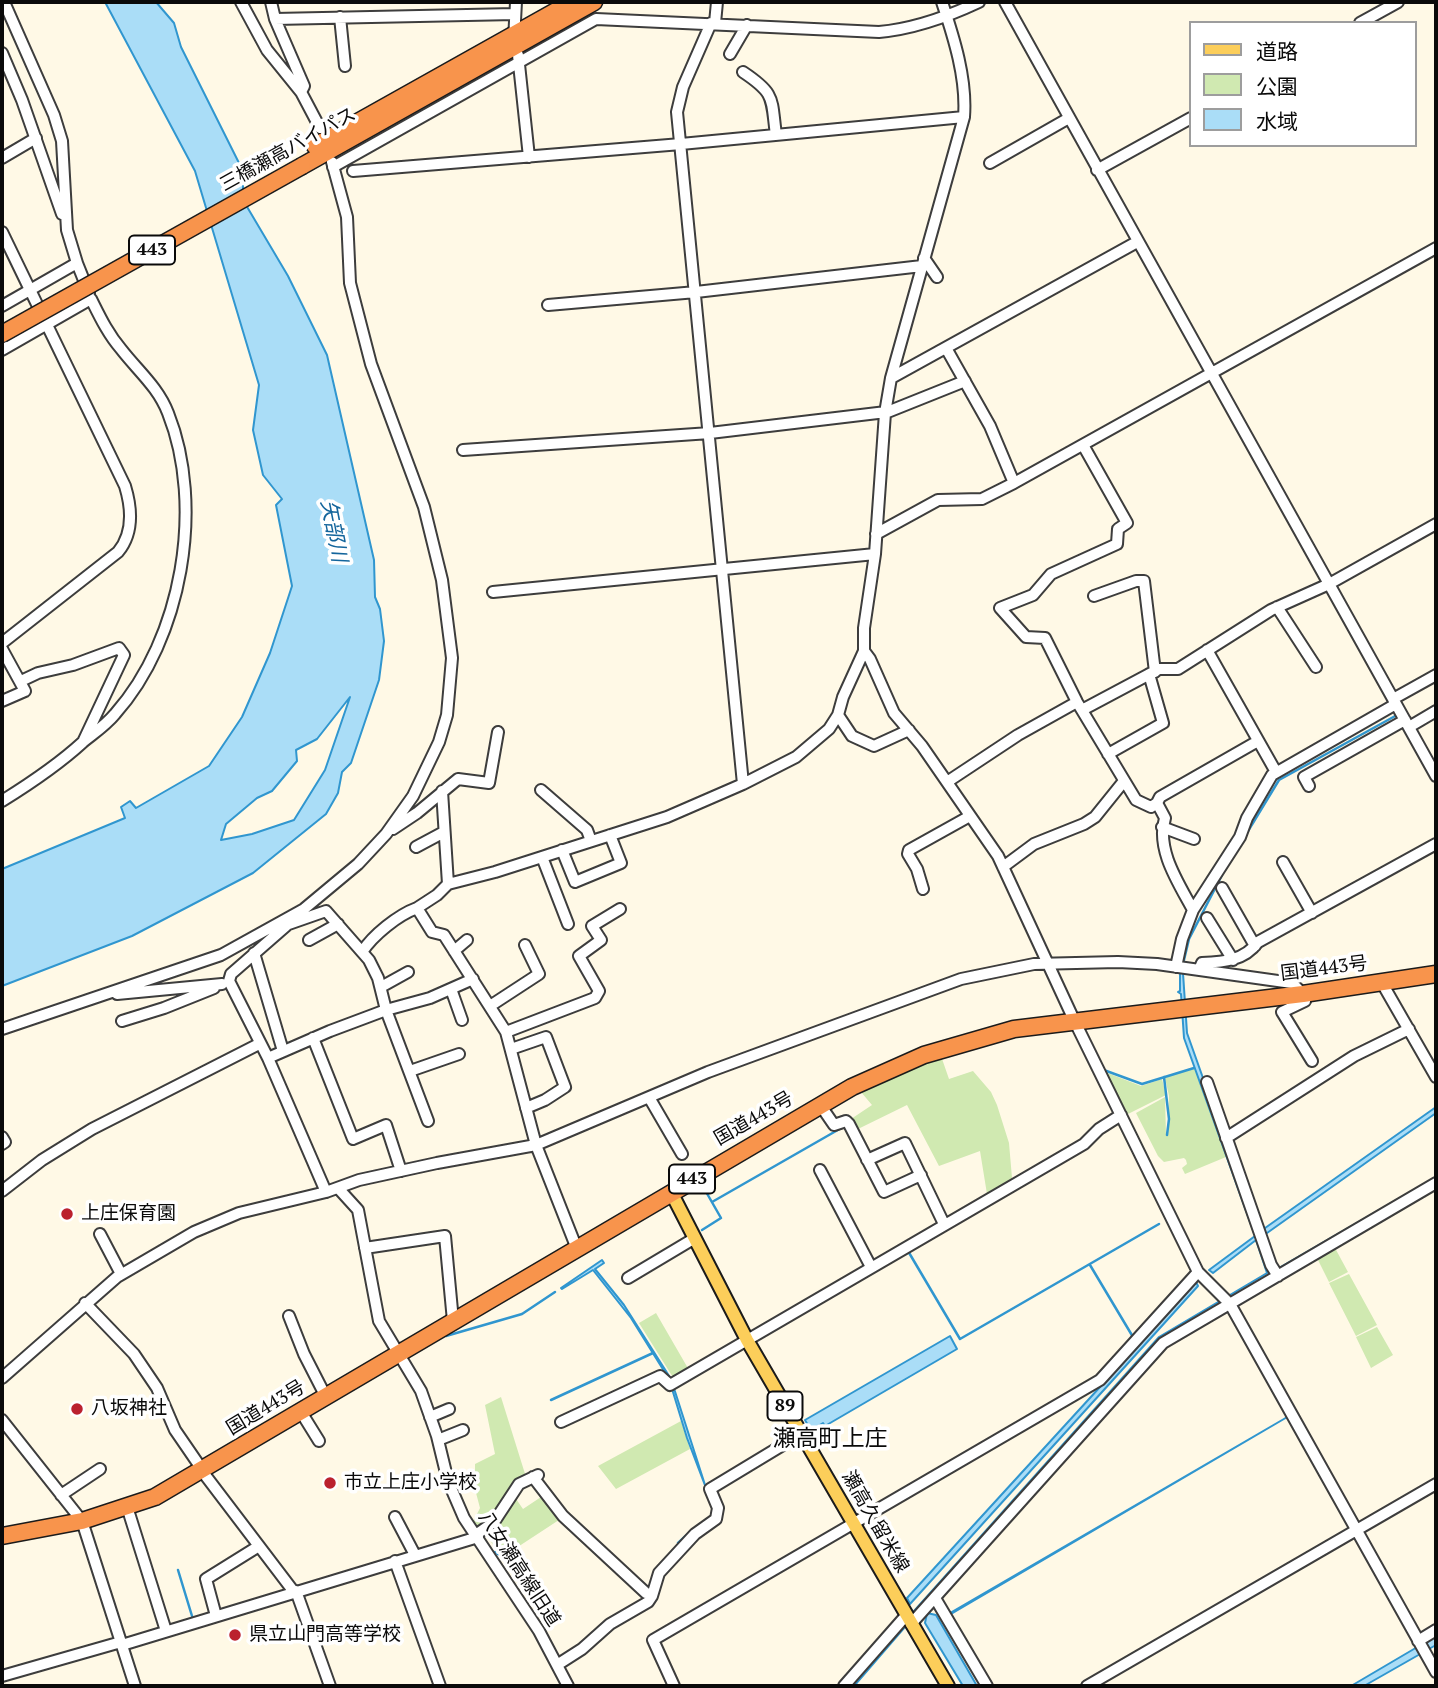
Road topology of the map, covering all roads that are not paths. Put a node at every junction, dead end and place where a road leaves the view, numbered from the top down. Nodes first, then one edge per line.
1 (4, 2) edge
2 (241, 2) edge
3 (271, 2) edge
4 (516, 2) edge
5 (572, 2) edge
6 (594, 2) edge
7 (717, 2) edge
8 (942, 2) edge
9 (951, 2) edge
10 (979, 2) edge
11 (1004, 2) edge
12 (1398, 2) edge
13 (515, 14) junction
14 (340, 17) junction
15 (947, 17) junction
16 (275, 19) junction
17 (1364, 21) edge
18 (713, 23) junction
19 (747, 24) junction
20 (516, 48) junction
21 (2, 52) edge
22 (730, 54) dead end
23 (345, 66) dead end
24 (743, 72) dead end
25 (301, 92) junction
26 (964, 117) junction
27 (1069, 118) junction
28 (1190, 119) edge
29 (320, 128) dead end
30 (776, 135) junction
31 (36, 138) junction
32 (681, 145) junction
33 (529, 157) junction
34 (2, 158) edge
35 (300, 161) junction
36 (990, 163) dead end
37 (1097, 170) junction
38 (353, 171) dead end
39 (67, 230) junction
40 (3, 239) edge
41 (1137, 242) junction
42 (1436, 248) edge
43 (923, 262) junction
44 (77, 263) junction
45 (937, 277) dead end
46 (31, 289) junction
47 (696, 292) junction
48 (91, 299) junction
49 (548, 304) dead end
50 (2, 306) edge
51 (2, 321) edge
52 (47, 324) junction
53 (2, 334) edge
54 (946, 348) junction
55 (2, 350) edge
56 (1212, 374) junction
57 (891, 378) junction
58 (965, 381) junction
59 (885, 412) junction
60 (710, 433) junction
61 (1083, 445) junction
62 (463, 450) dead end
63 (1014, 483) junction
64 (1436, 524) edge
65 (877, 534) junction
66 (875, 554) junction
67 (722, 570) junction
68 (1329, 584) junction
69 (493, 592) dead end
70 (1094, 596) dead end
71 (1277, 607) junction
72 (2, 643) edge
73 (2, 649) edge
74 (1207, 650) junction
75 (864, 651) junction
76 (1316, 667) dead end
77 (1152, 673) junction
78 (1436, 675) edge
79 (21, 681) junction
80 (2, 701) edge
81 (1394, 701) junction
82 (1080, 706) junction
83 (1436, 711) edge
84 (838, 715) junction
85 (1407, 723) junction
86 (909, 730) junction
87 (498, 732) dead end
88 (1258, 741) junction
89 (83, 743) junction
90 (1108, 754) junction
91 (1276, 772) junction
92 (1436, 776) edge
93 (1124, 781) junction
94 (947, 782) junction
95 (743, 784) junction
96 (1309, 786) dead end
97 (541, 790) dead end
98 (442, 791) junction
99 (2, 802) edge
100 (1157, 803) junction
101 (970, 816) junction
102 (1162, 827) junction
103 (444, 832) junction
104 (386, 834) junction
105 (610, 835) junction
106 (1194, 839) dead end
107 (591, 841) junction
108 (1436, 844) edge
109 (416, 847) dead end
110 (562, 850) junction
111 (542, 857) junction
112 (1283, 862) dead end
113 (1003, 867) junction
114 (448, 884) junction
115 (1222, 888) dead end
116 (923, 889) dead end
117 (417, 908) junction
118 (620, 909) dead end
119 (1193, 910) junction
120 (1312, 913) junction
121 (1207, 918) dead end
122 (285, 924) junction
123 (338, 924) junction
124 (568, 924) dead end
125 (309, 940) dead end
126 (467, 940) dead end
127 (525, 945) dead end
128 (1255, 946) junction
129 (454, 951) junction
130 (362, 952) junction
131 (254, 953) junction
132 (1233, 960) junction
133 (1048, 965) junction
134 (1176, 967) junction
135 (1199, 970) junction
136 (408, 972) dead end
137 (1436, 974) edge
138 (473, 979) junction
139 (226, 983) junction
140 (1382, 983) junction
141 (382, 987) junction
142 (451, 989) junction
143 (1303, 994) junction
144 (105, 995) junction
145 (490, 1006) junction
146 (387, 1010) junction
147 (462, 1020) dead end
148 (1074, 1020) junction
149 (122, 1021) dead end
150 (2, 1029) edge
151 (1409, 1030) junction
152 (506, 1032) junction
153 (313, 1038) junction
154 (259, 1044) junction
155 (511, 1049) junction
156 (282, 1051) junction
157 (459, 1054) dead end
158 (268, 1058) junction
159 (1312, 1061) dead end
160 (410, 1071) junction
161 (1436, 1077) edge
162 (1206, 1082) dead end
163 (650, 1098) junction
164 (526, 1108) junction
165 (823, 1109) dead end
166 (1121, 1115) junction
167 (428, 1121) dead end
168 (2, 1137) edge
169 (1226, 1138) junction
170 (2, 1144) edge
171 (536, 1145) junction
172 (682, 1154) dead end
173 (867, 1160) junction
174 (820, 1170) dead end
175 (401, 1171) junction
176 (921, 1175) junction
177 (1436, 1183) edge
178 (338, 1188) junction
179 (2, 1191) edge
180 (326, 1192) junction
181 (671, 1192) junction
182 (944, 1224) junction
183 (100, 1234) dead end
184 (695, 1238) junction
185 (365, 1248) junction
186 (577, 1249) junction
187 (871, 1267) junction
188 (1198, 1272) junction
189 (121, 1274) junction
190 (1278, 1276) junction
191 (628, 1278) dead end
192 (85, 1303) junction
193 (1230, 1304) junction
194 (289, 1316) dead end
195 (453, 1321) junction
196 (747, 1340) junction
197 (398, 1354) junction
198 (2, 1376) edge
199 (326, 1397) junction
200 (449, 1409) dead end
201 (301, 1412) junction
202 (430, 1416) junction
203 (2, 1420) edge
204 (561, 1422) dead end
205 (463, 1430) dead end
206 (802, 1434) junction
207 (438, 1440) junction
208 (319, 1441) dead end
209 (200, 1468) junction
210 (100, 1469) dead end
211 (1436, 1484) edge
212 (61, 1495) junction
213 (129, 1513) dead end
214 (395, 1517) dead end
215 (82, 1521) junction
216 (854, 1524) junction
217 (1357, 1530) junction
218 (2, 1536) edge
219 (477, 1536) junction
220 (259, 1546) junction
221 (415, 1555) junction
222 (395, 1561) junction
223 (295, 1591) junction
224 (646, 1593) dead end
225 (935, 1598) junction
226 (216, 1616) junction
227 (907, 1619) junction
228 (1436, 1630) edge
229 (166, 1631) junction
230 (1418, 1640) junction
231 (121, 1644) junction
232 (1432, 1656) edge
233 (557, 1665) junction
234 (1436, 1672) edge
235 (2, 1676) edge
236 (135, 1686) edge
237 (330, 1686) edge
238 (440, 1686) edge
239 (568, 1686) edge
240 (674, 1686) edge
241 (844, 1686) edge
242 (948, 1686) edge
243 (986, 1686) edge
244 (1087, 1686) edge

1 - 39 street
2 - 25 street
3 - 16 street
4 - 13 street
5 - 20 highway, 三橋瀬高バイパス / 443
6 - 20 highway, 三橋瀬高バイパス / 443
7 - 18 street
8 - 15 street
9 - 15 street
10 - 15 street
11 - 27 street
12 - 17 street
13 - 14 street
13 - 20 street
14 - 16 street
14 - 23 street
15 - 19 street
15 - 26 street
16 - 25 street
18 - 19 street
18 - 20 street
18 - 32 street
19 - 22 street
20 - 33 street
20 - 35 highway, 三橋瀬高バイパス / 443
20 - 104 street
21 - 31 street
24 - 30 street
25 - 29 street
26 - 30 street
26 - 43 street
27 - 36 street
27 - 37 street
28 - 37 street
30 - 32 street
31 - 34 street
31 - 39 street
32 - 33 street
32 - 47 street
33 - 38 street
35 - 51 highway, 三橋瀬高バイパス / 443
35 - 53 highway, 三橋瀬高バイパス / 443, bridge
37 - 41 street
39 - 44 street
40 - 46 street
41 - 54 street
41 - 56 street
42 - 56 street
43 - 45 street
43 - 47 street
43 - 57 street
44 - 46 street
44 - 48 street
46 - 50 street
46 - 52 street
47 - 49 street
47 - 60 street
48 - 52 street
48 - 89 street
52 - 55 street
52 - 72 street
54 - 57 street
54 - 58 street
56 - 61 street
56 - 68 street
57 - 59 street
58 - 59 street
58 - 63 street
59 - 60 street
59 - 65 street
60 - 62 street
60 - 67 street
61 - 63 street
61 - 82 street
63 - 65 street
64 - 68 street
65 - 66 street
66 - 67 street
66 - 75 street
67 - 69 street
67 - 95 street
68 - 71 street
68 - 81 street
70 - 77 street
71 - 74 street
71 - 76 street
73 - 79 street
74 - 77 street
74 - 88 street
75 - 84 street
75 - 86 street
77 - 82 street
77 - 90 street
78 - 81 street
79 - 80 street
79 - 89 street
81 - 85 street
81 - 91 street
82 - 90 street
82 - 94 street
83 - 85 street
84 - 86 street
84 - 95 street
85 - 92 street
85 - 96 street
86 - 94 street
87 - 98 street
88 - 91 street
88 - 100 street
89 - 99 street
90 - 93 street
91 - 119 street
93 - 100 street
93 - 113 street
94 - 101 street
95 - 105 street
97 - 107 street
98 - 103 street
98 - 104 street
100 - 102 street
101 - 113 street
101 - 116 street
102 - 106 street
102 - 119 street
103 - 109 street
103 - 114 street
104 - 122 street
105 - 107 street
105 - 110 street
107 - 110 street
108 - 120 street
110 - 111 street
111 - 114 street
111 - 124 street
112 - 120 street
113 - 133 street
114 - 117 street
115 - 128 street
117 - 129 street
117 - 130 street
118 - 152 street
119 - 134 street
120 - 128 street
121 - 132 street
122 - 123 street
122 - 131 street
122 - 144 street
123 - 125 street
123 - 130 street
126 - 129 street
127 - 145 street
128 - 132 street
129 - 138 street
130 - 141 street
131 - 139 street
131 - 156 street
132 - 135 street
133 - 134 street
133 - 148 street
133 - 163 street
134 - 135 street
135 - 143 street
136 - 141 street
137 - 140 highway, 国道443号 / 443
138 - 142 street
138 - 145 street
139 - 144 street
139 - 149 street
139 - 154 street
140 - 143 highway, 国道443号 / 443
140 - 151 street
141 - 146 street
142 - 146 street
142 - 147 street
143 - 148 highway, 国道443号 / 443
143 - 159 street
144 - 150 street
145 - 152 street
146 - 153 street
146 - 160 street
148 - 166 street
148 - 181 highway, 国道443号 / 443
151 - 161 street
151 - 169 street
152 - 155 street
153 - 156 street
153 - 175 street
154 - 158 street
154 - 179 street
155 - 164 street
155 - 164 street
156 - 158 street
157 - 160 street
158 - 180 street
160 - 167 street
162 - 169 street
163 - 171 street
163 - 172 street
164 - 171 street
165 - 173 street
166 - 182 street
166 - 188 street
168 - 170 street
169 - 190 street
171 - 175 street
171 - 186 street
173 - 176 street
173 - 176 street
174 - 187 street
175 - 178 street
176 - 182 street
177 - 190 street
178 - 180 street
178 - 185 street, 八女瀬高線旧道
180 - 189 street
181 - 184 main road, 瀬高久留米線 / 89
181 - 186 highway, 国道443号 / 443
182 - 187 street
183 - 189 street
184 - 191 street
184 - 196 main road, 瀬高久留米線 / 89
185 - 195 street
185 - 197 street, 八女瀬高線旧道
186 - 195 highway, 国道443号 / 443
187 - 196 street
188 - 193 street
188 - 216 street
189 - 192 street
190 - 193 street
192 - 198 street
192 - 209 street
193 - 217 street
193 - 225 street
194 - 199 street
195 - 197 highway, 国道443号 / 443
196 - 204 street
196 - 206 main road, 瀬高久留米線 / 89
197 - 199 highway, 国道443号 / 443
197 - 202 street, 八女瀬高線旧道
199 - 201 highway, 国道443号 / 443
200 - 202 street
201 - 208 street
201 - 209 highway, 国道443号 / 443
202 - 207 street, 八女瀬高線旧道
203 - 212 street
205 - 207 street
206 - 216 main road, 瀬高久留米線 / 89
206 - 233 street
207 - 219 street, 八女瀬高線旧道
209 - 215 highway, 国道443号 / 443
209 - 220 street
210 - 212 street
211 - 217 street
212 - 215 street
213 - 229 street
214 - 221 street
215 - 218 highway, 国道443号 / 443
215 - 231 street
216 - 227 main road, 瀬高久留米線 / 89
216 - 240 street
217 - 230 street
217 - 244 street
219 - 221 street
219 - 224 street
219 - 233 street, 八女瀬高線旧道
220 - 223 street
220 - 226 street
221 - 222 street
222 - 223 street
222 - 238 street
223 - 226 street
223 - 237 street
225 - 227 street
225 - 243 street
226 - 229 street
227 - 241 street
227 - 242 main road, 瀬高久留米線 / 89
228 - 230 street
229 - 231 street
230 - 232 street
231 - 235 street
231 - 236 street
232 - 234 street
233 - 239 street, 八女瀬高線旧道

